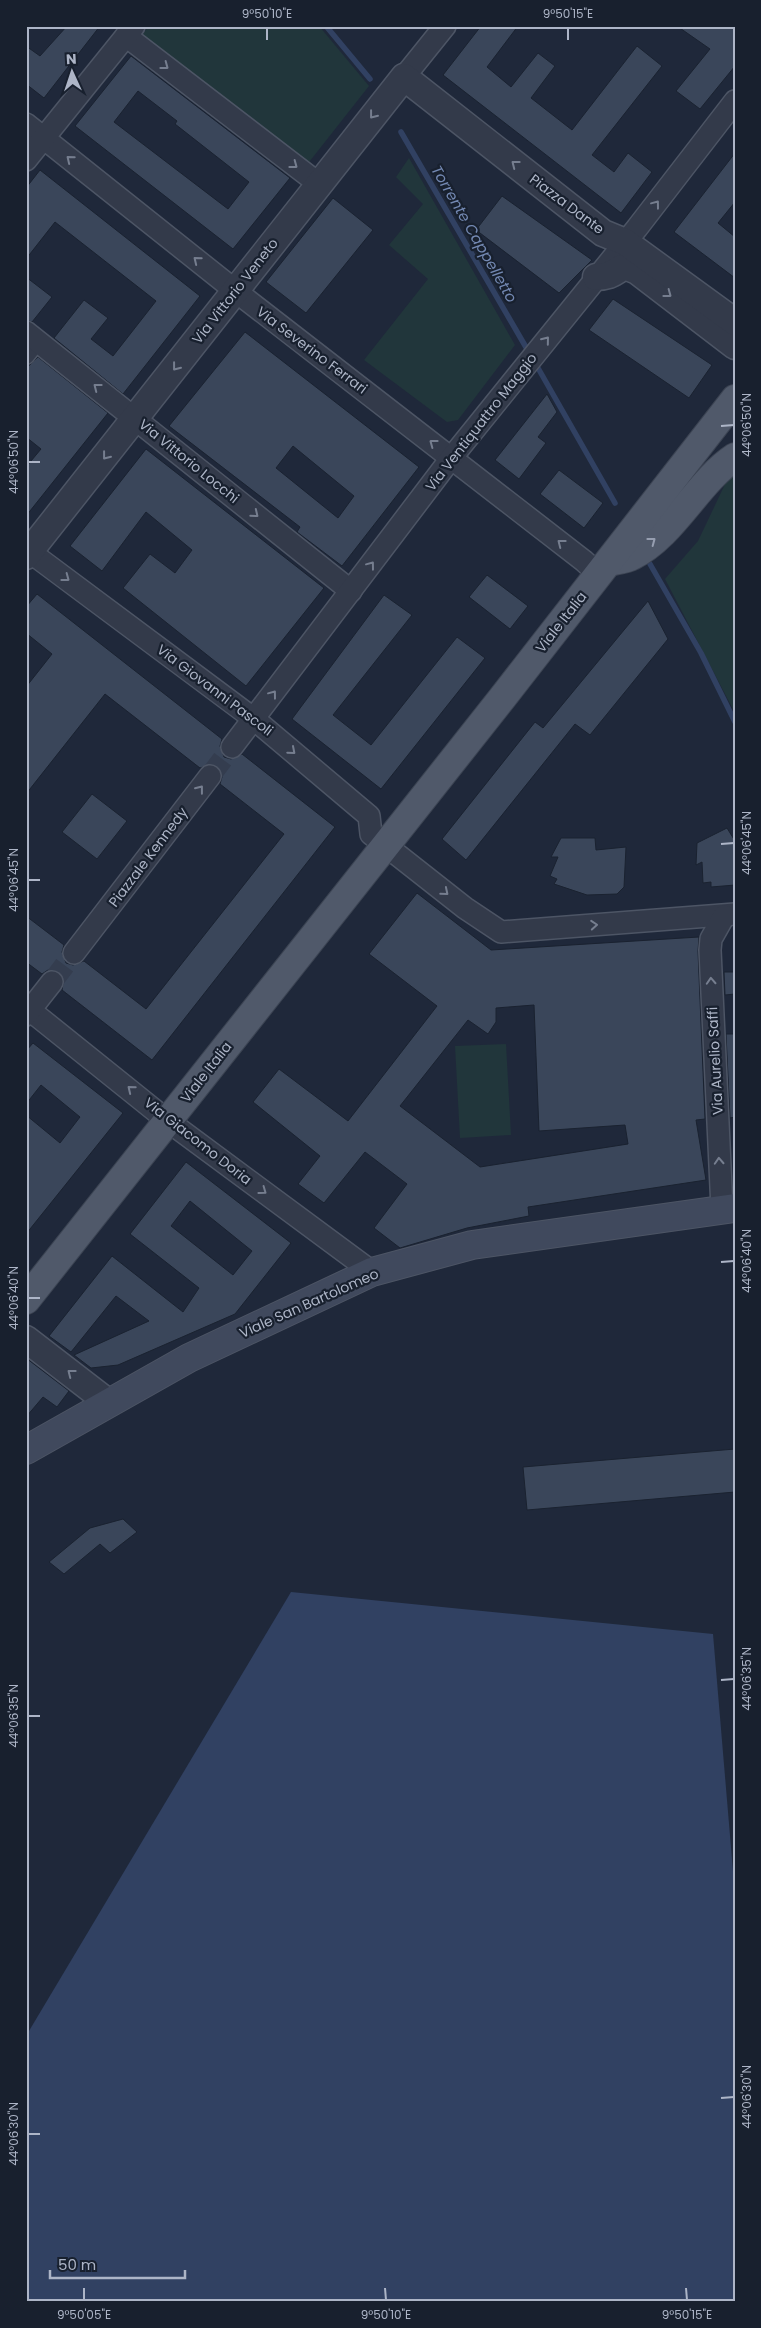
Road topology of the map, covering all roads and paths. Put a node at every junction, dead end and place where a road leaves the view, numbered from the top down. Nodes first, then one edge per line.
1 (445, 26) edge
2 (130, 31) edge
3 (404, 77) junction
4 (735, 101) edge
5 (26, 124) edge
6 (45, 139) junction
7 (26, 160) edge
8 (319, 184) junction
9 (625, 242) junction
10 (596, 278) junction
11 (235, 291) junction
12 (735, 322) edge
13 (30, 343) edge
14 (735, 346) edge
15 (735, 399) edge
16 (136, 418) junction
17 (452, 457) junction
18 (735, 457) edge
19 (27, 552) edge
20 (604, 568) junction
21 (351, 591) junction
22 (254, 719) junction
23 (232, 747) tunnel mouth
24 (210, 776) tunnel mouth
25 (386, 845) junction
26 (730, 915) edge
27 (80, 946) tunnel mouth
28 (52, 982) tunnel mouth
29 (28, 1011) edge
30 (168, 1121) junction
31 (728, 1209) edge
32 (372, 1272) junction
33 (26, 1300) edge
34 (26, 1339) edge
35 (109, 1403) junction
36 (26, 1450) edge

1 - 3 street, Via Vittorio Veneto
2 - 6 street
2 -> 8 street
3 -> 8 street, Via Vittorio Veneto
9 -> 3 street, Piazza Dante
9 -> 4 street, Via Ventiquattro Maggio
5 - 6 street, Via Severino Ferrari
6 - 7 street
11 -> 6 street, Via Severino Ferrari
8 - 11 street, Via Vittorio Veneto
9 - 10 street, Via Ventiquattro Maggio
9 - 12 street, Piazza Dante
10 -> 14 street
17 -> 10 street, Via Ventiquattro Maggio
11 -> 16 street, Via Vittorio Veneto
17 -> 11 street, Via Severino Ferrari
16 -> 13 street, Via Vittorio Locchi
15 - 20 main road, Viale Italia
16 -> 19 street, Via Vittorio Veneto
16 -> 21 street, Via Vittorio Locchi
20 -> 17 street, Via Severino Ferrari
21 -> 17 street, Via Ventiquattro Maggio
20 -> 18 main road
19 -> 22 street, Via Giovanni Pascoli
20 - 25 main road, Viale Italia
22 -> 21 street, Via Ventiquattro Maggio
22 - 23 street, Via Ventiquattro Maggio
22 -> 25 street, Via Giovanni Pascoli
27 -> 24 street, Piazzale Kennedy
25 -> 26 street
25 - 30 main road, Viale Italia
31 -> 26 street, Via Aurelio Saffi
28 - 29 street
30 -> 29 street, Via Giacomo Doria
30 -> 32 street, Via Giacomo Doria
30 - 33 main road, Viale Italia
31 - 32 main road, Viale San Bartolomeo
32 - 35 main road, Viale San Bartolomeo
35 -> 34 street
35 - 36 main road, Viale San Bartolomeo

